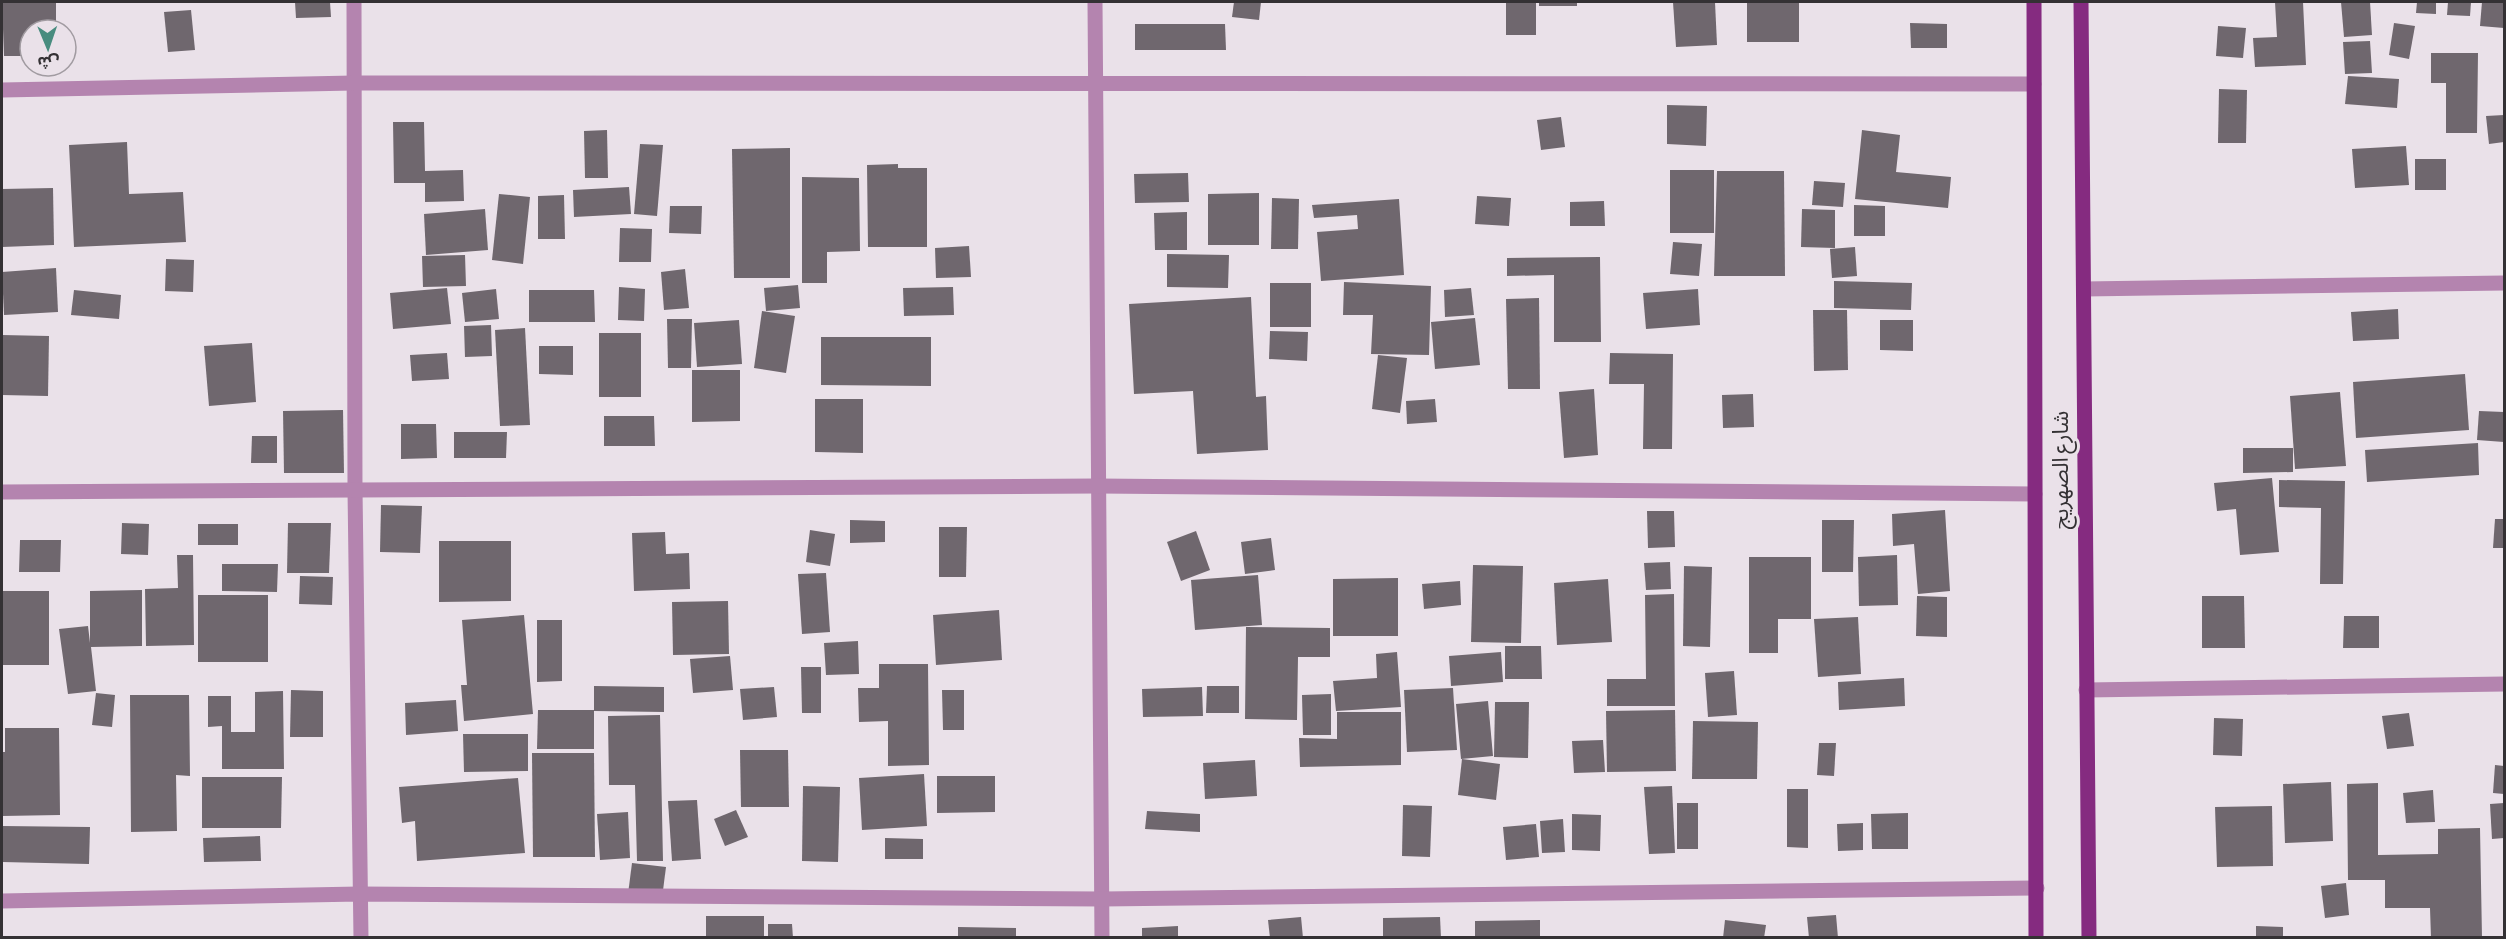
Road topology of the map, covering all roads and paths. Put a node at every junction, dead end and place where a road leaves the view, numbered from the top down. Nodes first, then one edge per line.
1 (354, 2) edge
2 (1095, 2) edge
3 (2034, 2) edge
4 (2081, 2) edge
5 (1095, 82) junction
6 (354, 83) junction
7 (2034, 84) junction
8 (2, 90) edge
9 (2505, 283) edge
10 (2084, 289) junction
11 (1097, 486) junction
12 (355, 489) junction
13 (2, 492) edge
14 (2035, 494) junction
15 (2505, 684) edge
16 (2086, 690) junction
17 (2037, 888) junction
18 (359, 894) junction
19 (1102, 899) junction
20 (2, 901) edge
21 (361, 938) edge
22 (1102, 938) edge
23 (2036, 938) edge
24 (2089, 938) edge

1 - 6 street
2 - 5 street
3 - 7 main road
4 - 10 main road, شارع الصهريج
5 - 6 street
5 - 7 street
5 - 11 street
6 - 8 street
6 - 12 street
7 - 14 main road
9 - 10 street
10 - 16 main road, شارع الصهريج
11 - 12 street
11 - 14 street
11 - 19 street
12 - 13 street
12 - 18 street
14 - 17 main road
15 - 16 street
16 - 24 main road, شارع الصهريج
17 - 19 street
17 - 23 main road
18 - 19 street
18 - 20 street
18 - 21 street
19 - 22 street

